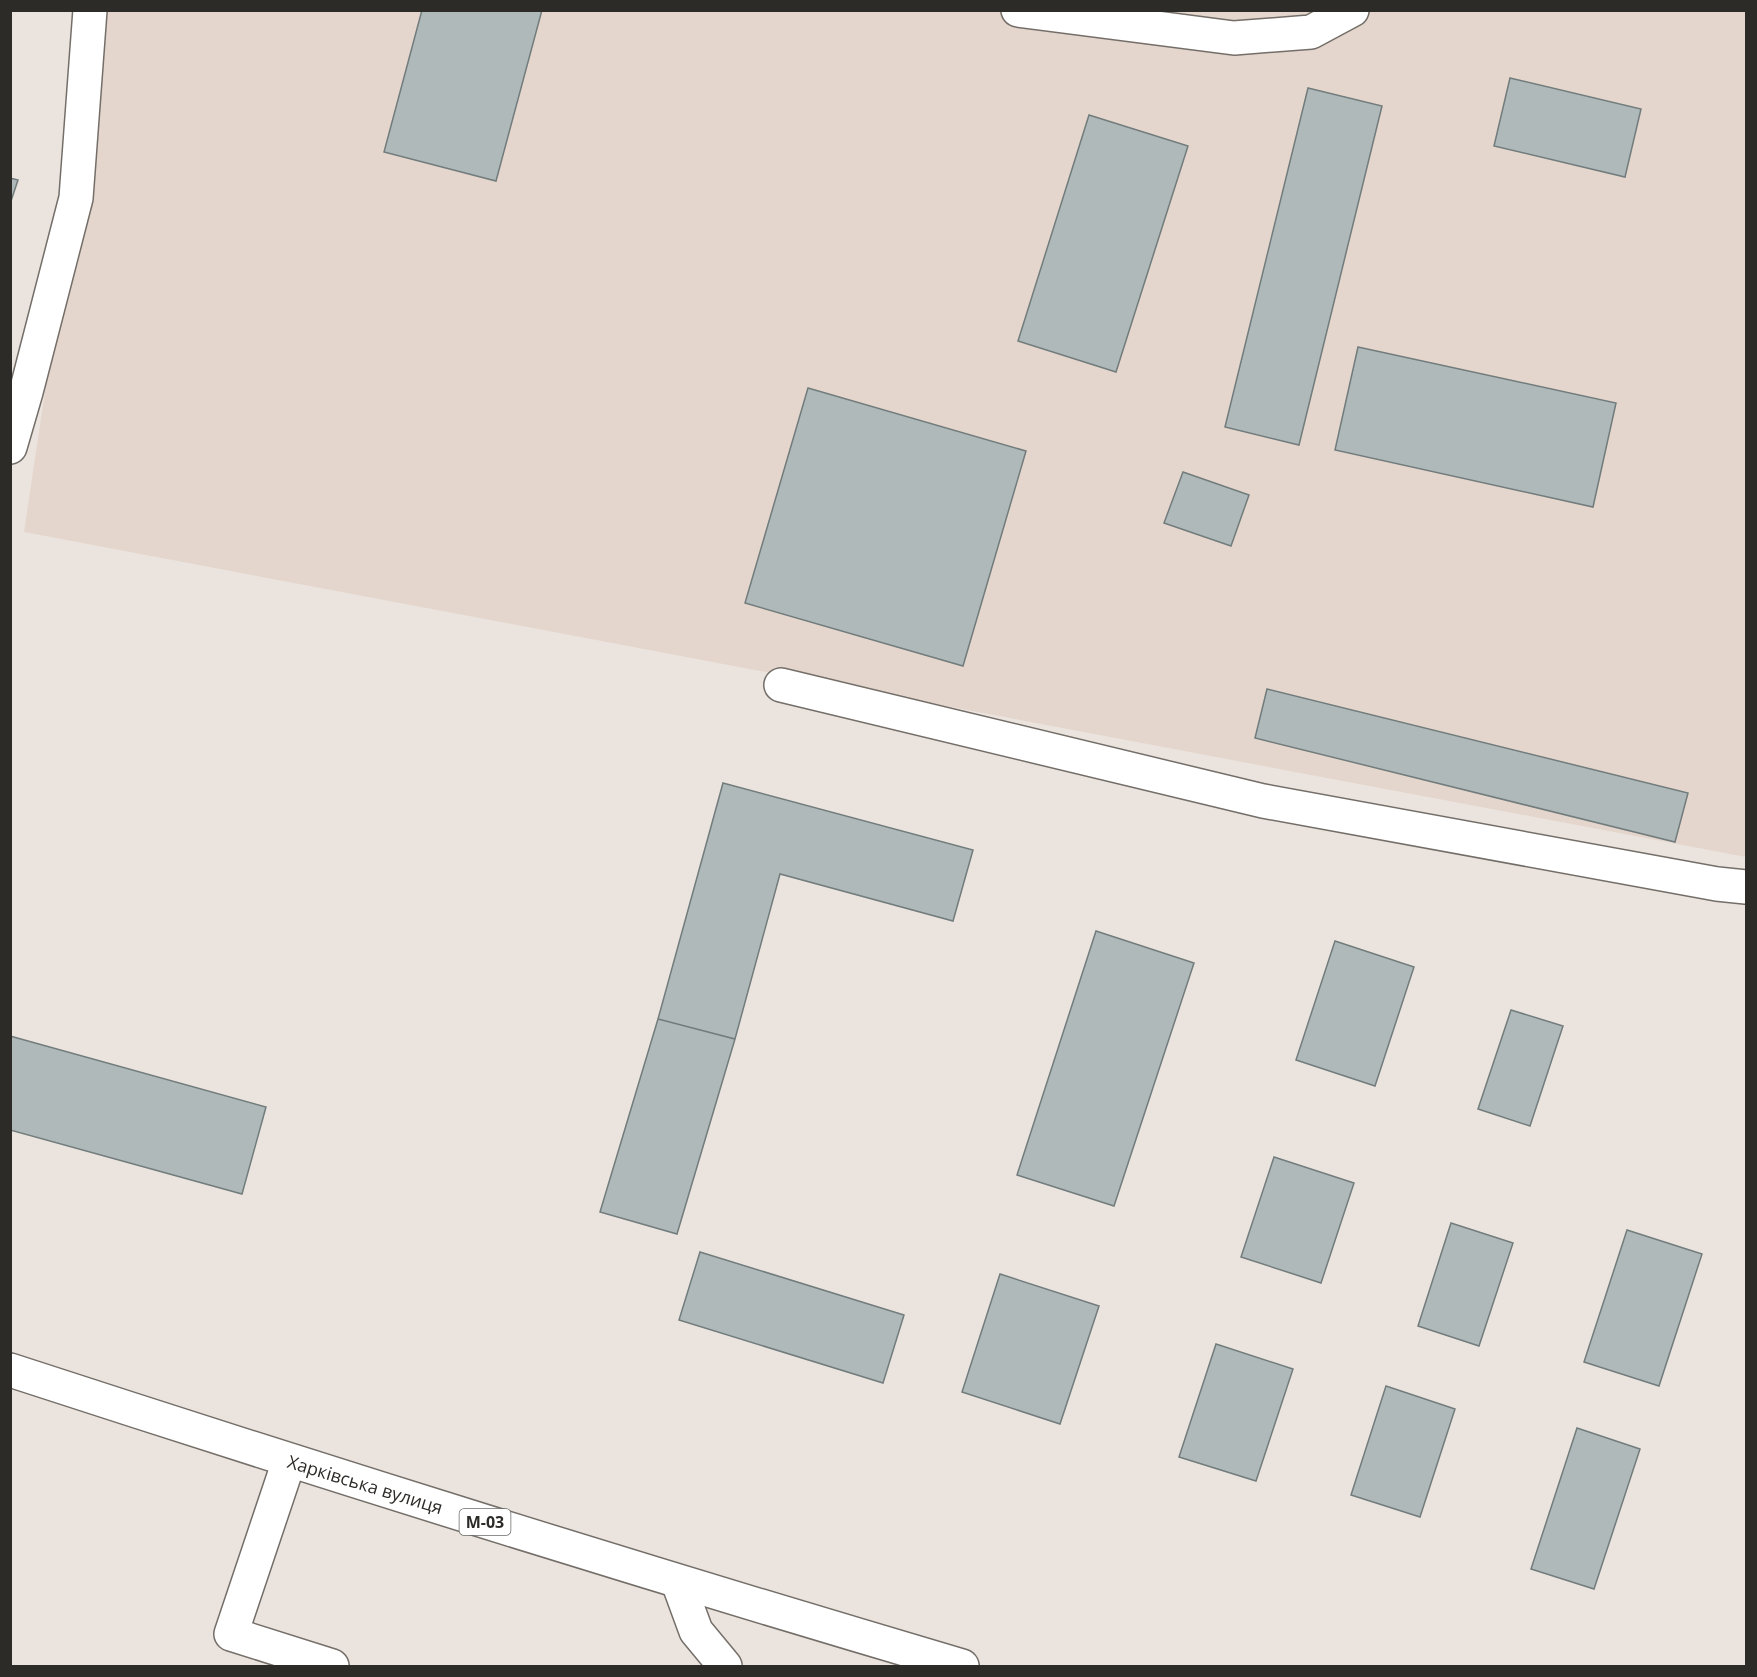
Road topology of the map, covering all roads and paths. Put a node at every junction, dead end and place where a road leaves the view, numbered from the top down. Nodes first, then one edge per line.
1 (90, 10) edge
2 (1018, 10) edge
3 (1352, 10) edge
4 (18, 390) edge
5 (10, 447) edge
6 (781, 685) dead end
7 (1746, 887) edge
8 (10, 1370) edge
9 (289, 1461) junction
10 (678, 1582) junction
11 (332, 1666) edge
12 (725, 1666) edge
13 (962, 1666) edge

1 - 4 main road
2 - 3 main road
4 - 5 main road
6 - 7 main road
8 - 9 main road, Харківська вулиця / М-03
9 - 10 main road, Харківська вулиця / М-03
9 - 11 main road
10 - 12 main road
10 - 13 main road, Харківська вулиця / М-03

